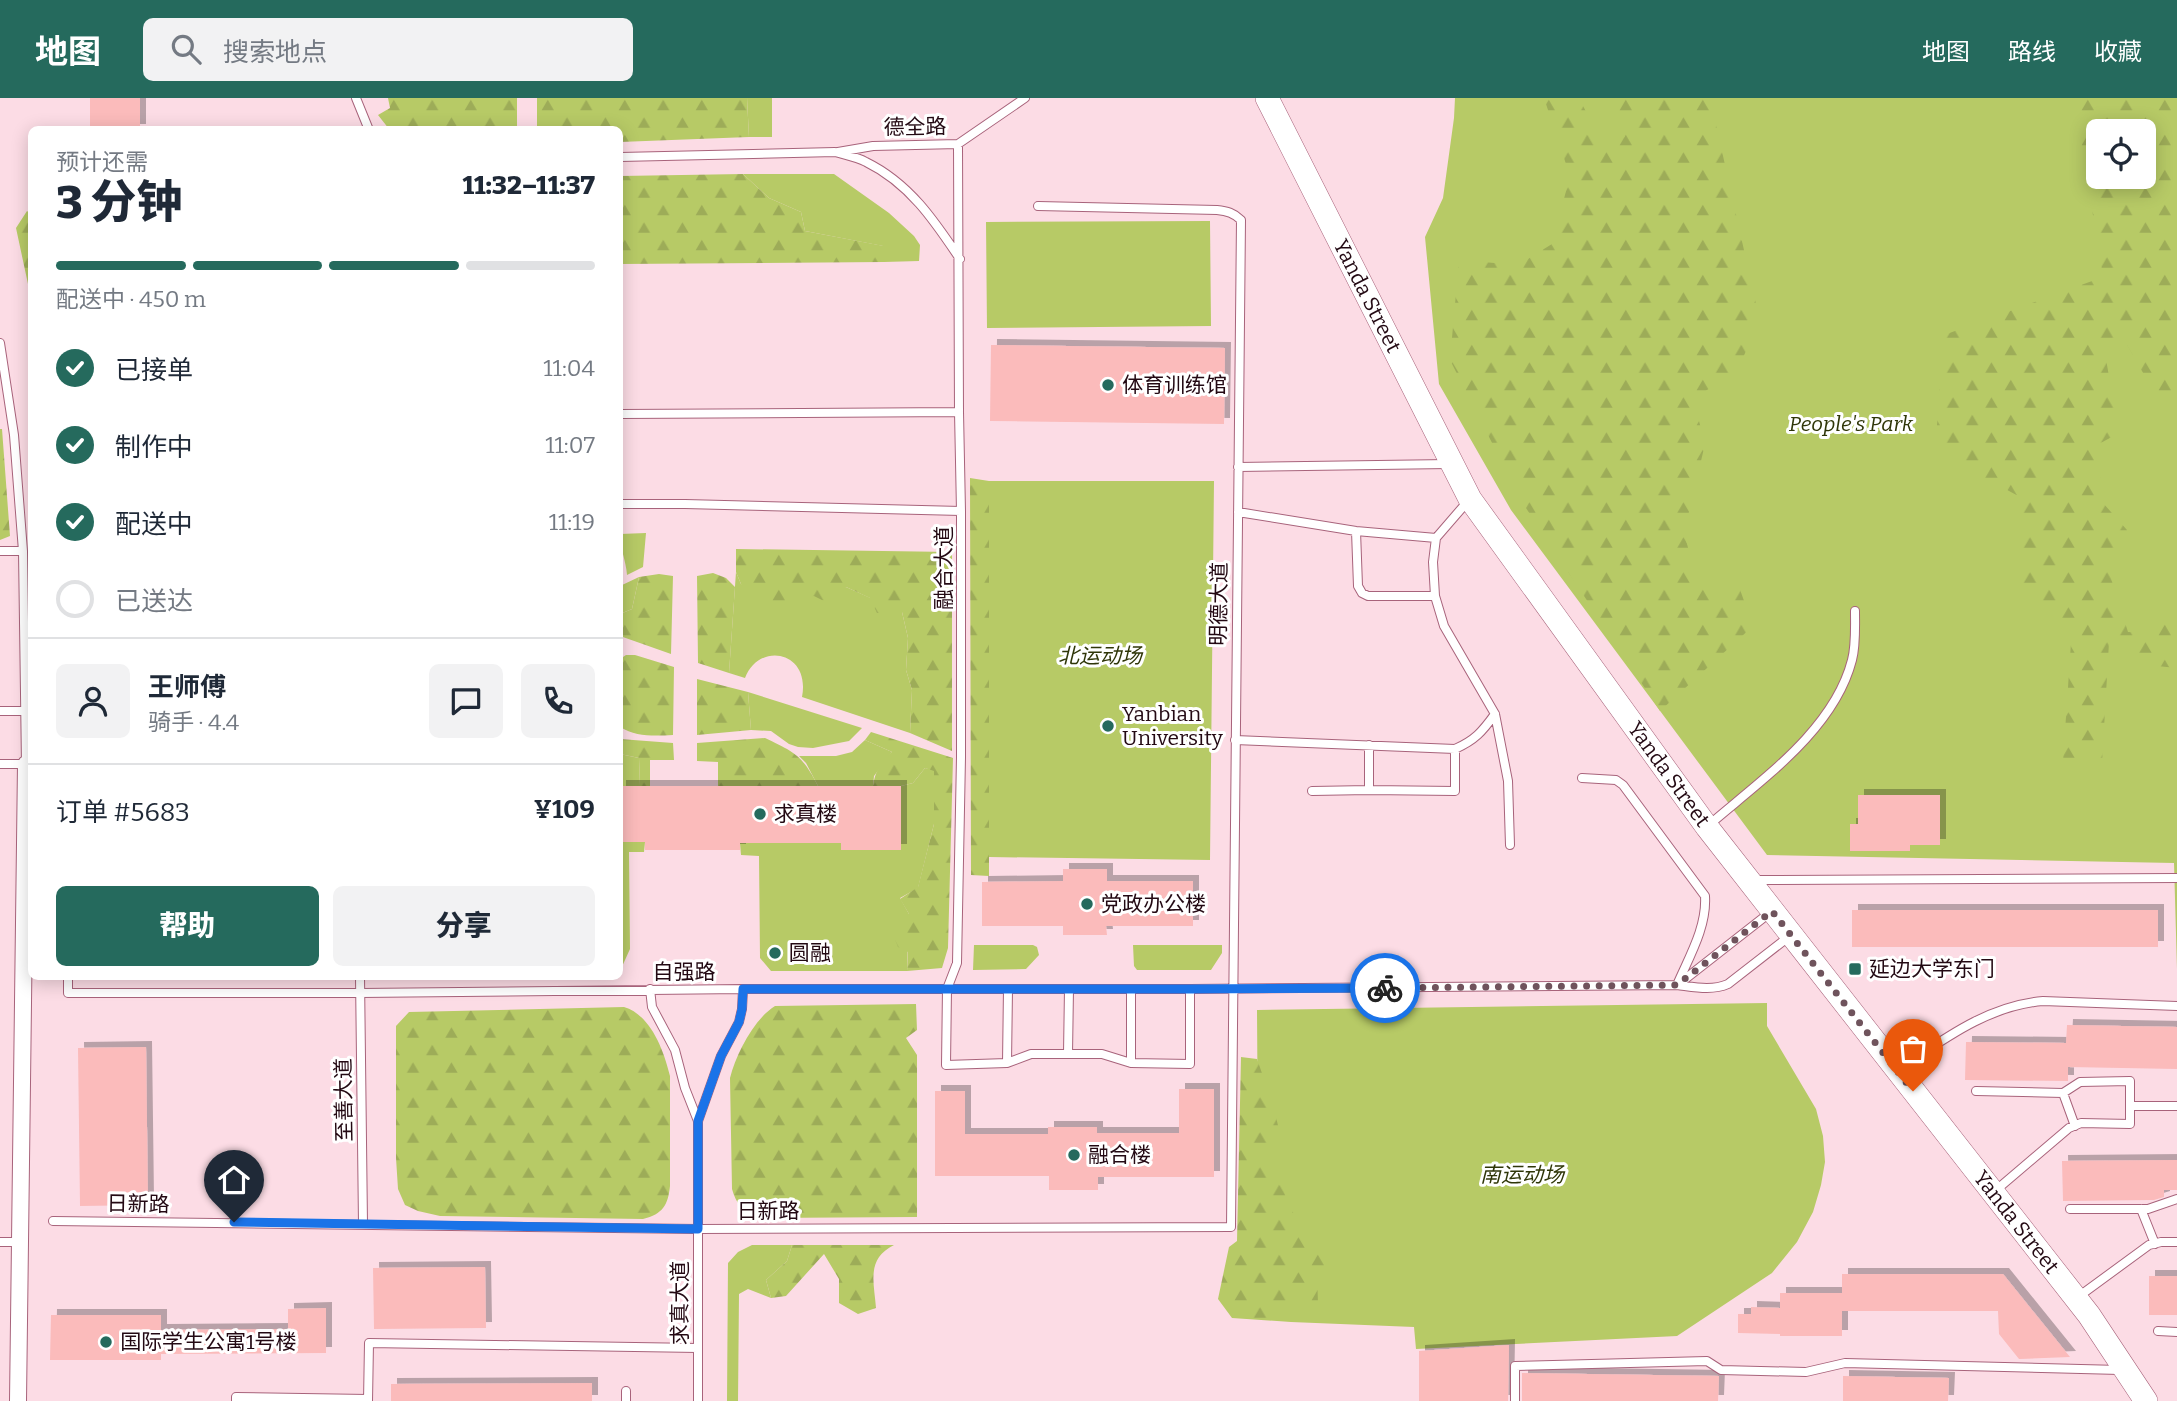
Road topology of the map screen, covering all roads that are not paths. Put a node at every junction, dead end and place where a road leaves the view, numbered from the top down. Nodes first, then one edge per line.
1 (356, 98) edge
2 (1025, 98) edge
3 (1267, 98) edge
4 (367, 126) edge
5 (958, 144) junction
6 (835, 152) junction
7 (623, 156) edge
8 (1038, 206) dead end
9 (960, 260) junction
10 (0, 343) edge
11 (4, 391) edge
12 (959, 412) junction
13 (623, 414) edge
14 (1451, 464) junction
15 (1238, 467) junction
16 (1470, 499) junction
17 (623, 504) edge
18 (961, 512) junction
19 (1238, 512) junction
20 (1356, 531) junction
21 (1436, 538) junction
22 (0, 551) edge
23 (23, 551) junction
24 (1436, 596) junction
25 (1856, 611) dead end
26 (0, 711) edge
27 (28, 711) edge
28 (1495, 714) junction
29 (1236, 740) junction
30 (1369, 746) junction
31 (1455, 749) junction
32 (0, 764) edge
33 (26, 764) junction
34 (1582, 778) dead end
35 (1369, 790) junction
36 (1312, 791) dead end
37 (1707, 827) junction
38 (1510, 845) dead end
39 (2177, 878) edge
40 (1747, 880) junction
41 (1772, 911) junction
42 (1791, 935) junction
43 (68, 980) edge
44 (360, 980) edge
45 (1677, 985) junction
46 (650, 989) junction
47 (743, 989) junction
48 (947, 989) junction
49 (1008, 989) junction
50 (1069, 989) junction
51 (1131, 989) junction
52 (1190, 989) junction
53 (1233, 989) junction
54 (360, 993) junction
55 (2177, 1006) edge
56 (1068, 1054) junction
57 (1007, 1063) junction
58 (1131, 1063) junction
59 (1897, 1070) junction
60 (1976, 1091) dead end
61 (2063, 1093) junction
62 (2130, 1106) junction
63 (2177, 1106) edge
64 (698, 1121) junction
65 (2075, 1126) junction
66 (1993, 1192) junction
67 (2177, 1199) edge
68 (2070, 1209) dead end
69 (2141, 1209) junction
70 (53, 1221) dead end
71 (363, 1224) junction
72 (1231, 1227) joint
73 (698, 1229) junction
74 (0, 1242) edge
75 (20, 1242) junction
76 (2177, 1242) edge
77 (2155, 1244) junction
78 (2076, 1299) junction
79 (2158, 1331) dead end
80 (2177, 1332) edge
81 (698, 1348) junction
82 (2126, 1370) junction
83 (368, 1400) edge
84 (18, 1401) edge
85 (236, 1401) edge
86 (698, 1401) edge
87 (1515, 1401) edge
88 (2146, 1401) edge

1 - 4 lane
2 - 5 lane, 德全路
3 - 14 main road, Yanda Street
5 - 6 lane, 德全路
5 - 9 lane, 融合大道
6 - 7 lane
6 - 9 lane
8 - 15 lane, 明德大道
9 - 12 lane, 融合大道
10 - 11 lane
11 - 23 lane
12 - 13 lane
12 - 18 lane, 融合大道
14 - 15 lane
14 - 16 main road, Yanda Street
15 - 19 lane, 明德大道
16 - 21 lane
16 - 37 main road, Yanda Street
17 - 18 lane
18 - 48 lane, 融合大道
19 - 20 lane
19 - 29 lane, 明德大道
20 - 21 lane
20 - 24 lane
21 - 24 lane
22 - 23 lane
23 - 27 lane
24 - 28 lane
25 - 37 lane
26 - 27 lane
27 - 33 lane
28 - 31 lane
28 - 38 lane
29 - 30 lane
29 - 53 lane, 明德大道
30 - 31 lane
30 - 35 lane
31 - 35 lane
32 - 33 lane
33 - 75 street
34 - 45 lane
35 - 36 lane
37 - 40 main road, Yanda Street
39 - 40 lane
40 - 41 main road, Yanda Street
41 - 42 main road, Yanda Street
41 - 45 lane
42 - 45 lane, 自强路
42 - 59 main road, Yanda Street
43 - 54 lane, 自强路
44 - 54 lane, 至善大道
45 - 53 lane, 自强路
46 - 47 lane, 自强路
46 - 54 lane, 自强路
46 - 64 lane
47 - 48 lane, 自强路
47 - 64 lane
48 - 49 lane, 自强路
48 - 57 lane, 融合大道
49 - 50 lane, 自强路
49 - 57 lane
50 - 51 lane, 自强路
50 - 56 lane
51 - 52 lane, 自强路
51 - 58 lane
52 - 53 lane, 自强路
52 - 58 lane
53 - 72 lane, 明德大道
54 - 71 lane, 至善大道
55 - 59 lane
56 - 57 lane
56 - 58 lane
59 - 66 main road, Yanda Street
60 - 61 lane
61 - 62 lane
61 - 65 lane
62 - 63 lane
62 - 65 lane
64 - 73 lane, 求真大道
65 - 66 lane
66 - 78 main road, Yanda Street
67 - 69 lane
68 - 69 lane
69 - 77 lane
70 - 71 lane, 日新路
71 - 73 lane, 日新路
72 - 73 lane, 日新路
73 - 81 lane, 求真大道
74 - 75 lane
75 - 84 street
76 - 77 lane
77 - 78 lane
78 - 82 main road, Yanda Street
79 - 80 lane
81 - 83 lane
81 - 86 lane, 求真大道
82 - 87 lane
82 - 88 main road, Yanda Street
83 - 85 lane

